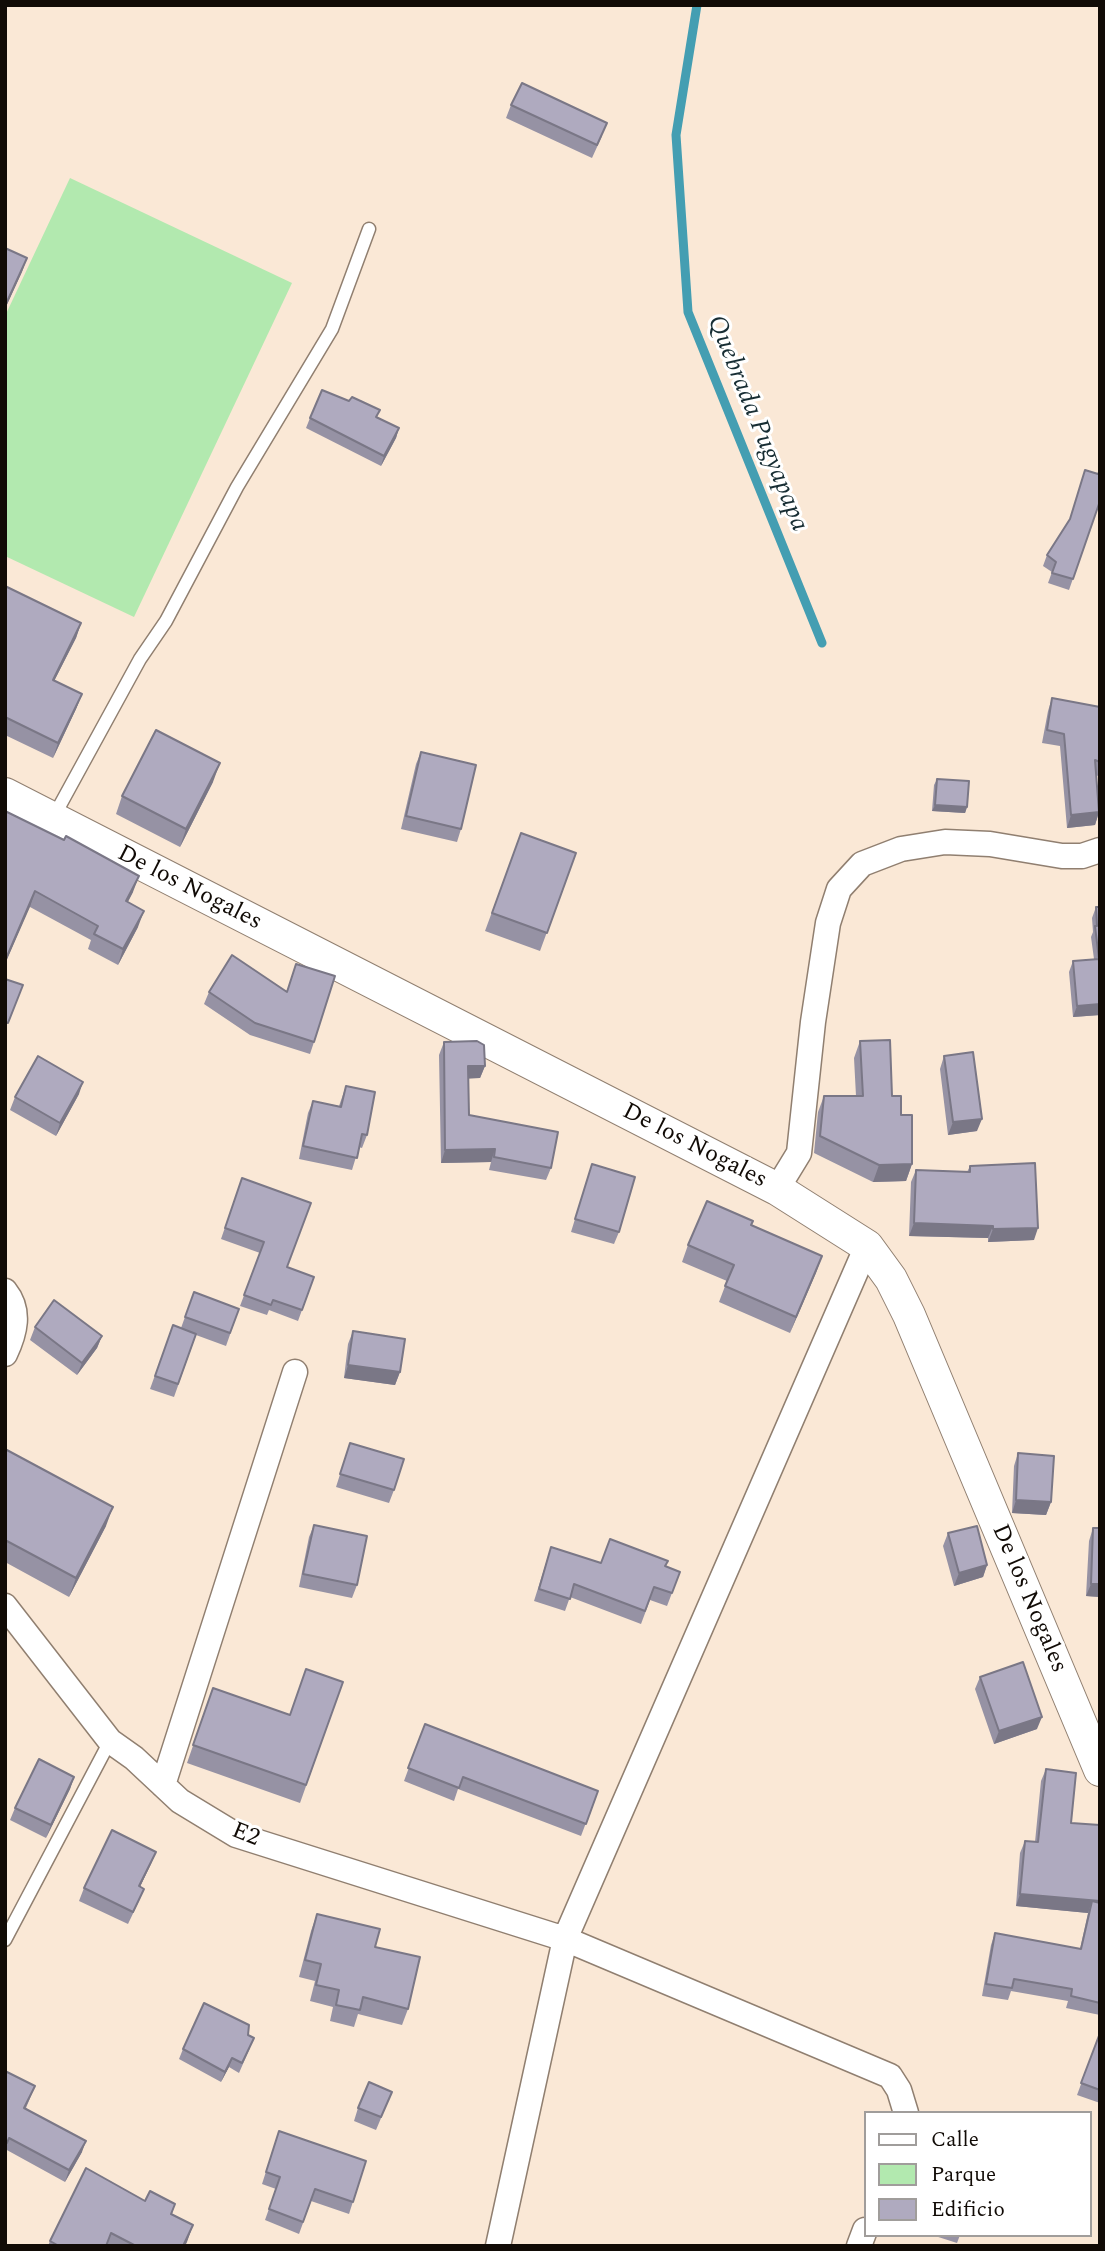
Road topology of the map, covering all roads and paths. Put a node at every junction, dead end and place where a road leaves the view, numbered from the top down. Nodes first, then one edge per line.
1 (369, 229) dead end
2 (5, 794) edge
3 (53, 819) junction
4 (1100, 850) edge
5 (778, 1189) junction
6 (867, 1246) junction
7 (5, 1291) edge
8 (5, 1354) edge
9 (295, 1372) dead end
10 (5, 1606) edge
11 (110, 1741) junction
12 (1100, 1770) edge
13 (163, 1785) junction
14 (565, 1939) junction
15 (5, 1940) edge
16 (904, 2111) edge
17 (498, 2246) edge

1 - 3 lane
2 - 3 street, De los Nogales
3 - 5 street, De los Nogales
4 - 5 street
5 - 6 street, De los Nogales
6 - 12 street, De los Nogales
6 - 14 street
7 - 8 street
9 - 13 street
10 - 11 street, E2
11 - 13 street, E2
11 - 15 lane
13 - 14 street, E2
14 - 16 street, E2
14 - 17 street

